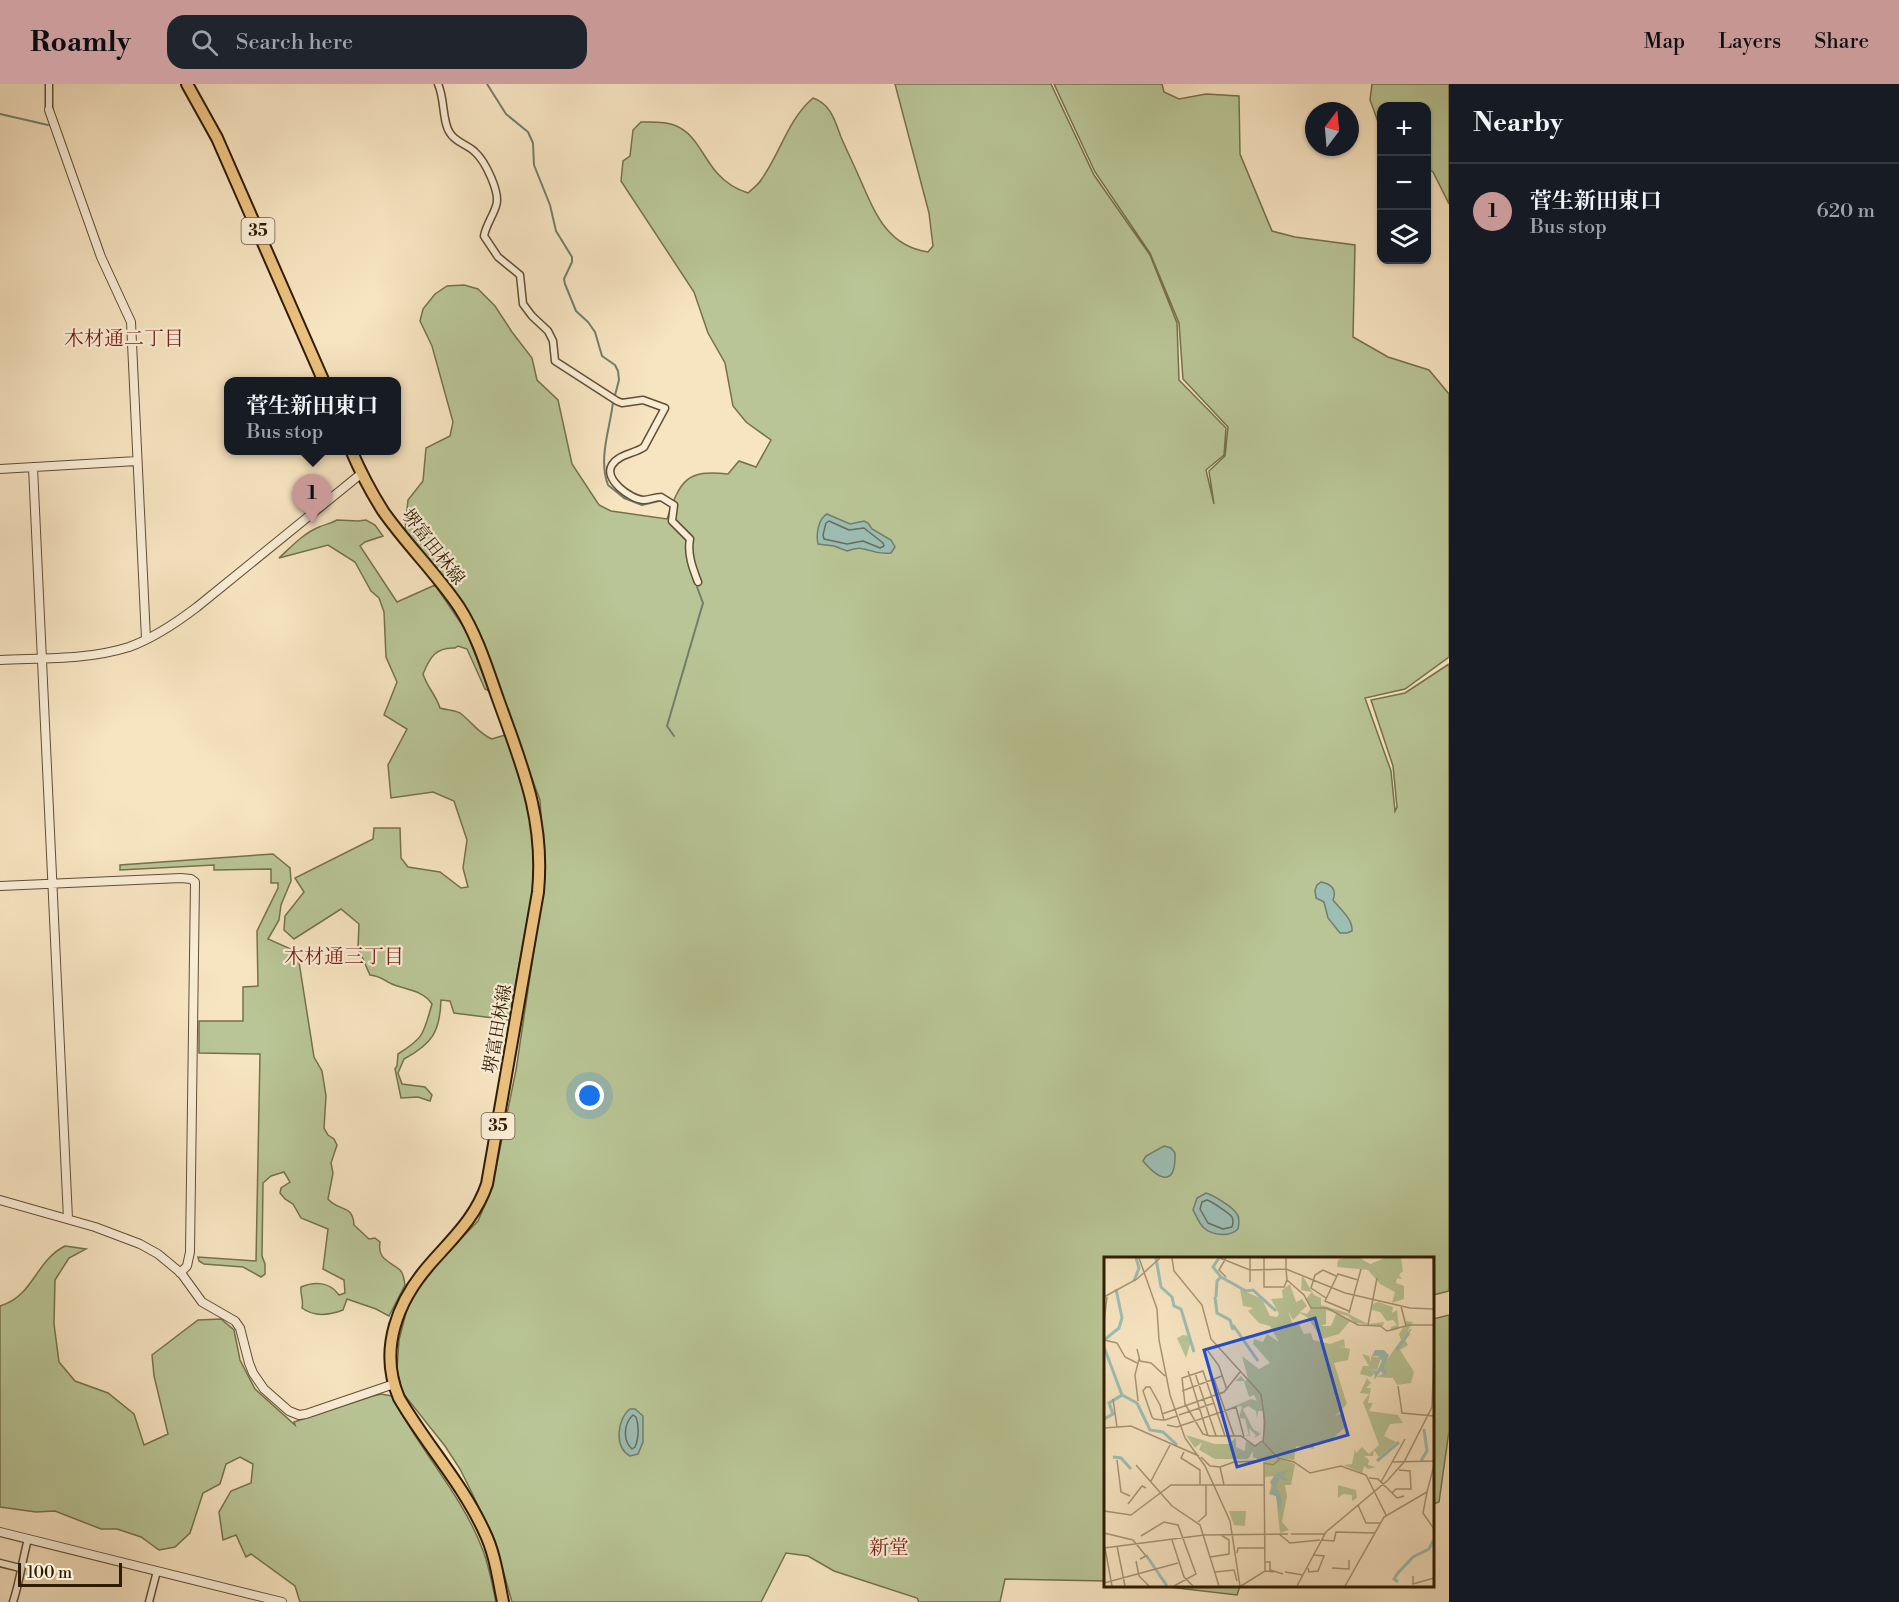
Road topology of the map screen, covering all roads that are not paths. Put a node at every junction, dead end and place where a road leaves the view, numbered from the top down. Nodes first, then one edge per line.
1 (49, 84) edge
2 (187, 84) edge
3 (438, 84) edge
4 (49, 110) joint
5 (322, 377) edge
6 (353, 455) edge
7 (137, 462) junction
8 (33, 467) junction
9 (0, 469) edge
10 (362, 473) junction
11 (698, 582) dead end
12 (146, 639) junction
13 (42, 658) junction
14 (0, 660) edge
15 (52, 884) junction
16 (0, 886) edge
17 (0, 1200) edge
18 (68, 1220) junction
19 (180, 1273) junction
20 (394, 1384) junction
21 (0, 1532) edge
22 (27, 1539) junction
23 (0, 1563) edge
24 (20, 1568) junction
25 (157, 1571) junction
26 (13, 1602) edge
27 (149, 1602) edge
28 (282, 1602) edge
29 (503, 1602) edge

1 - 4 street
2 - 5 main road, 35
3 - 11 street
4 - 7 street
6 - 10 main road, 堺富田林線 / 35
7 - 8 street
7 - 12 street
8 - 9 street
8 - 13 street
10 - 12 street
10 - 20 main road, 堺富田林線 / 35
12 - 13 street
13 - 14 street
13 - 15 street
15 - 16 street
15 - 18 street
15 - 19 street
17 - 18 street
18 - 19 street
19 - 20 street
20 - 29 main road, 堺富田林線 / 35
21 - 22 street
22 - 24 street
22 - 25 street
23 - 24 street
24 - 26 street
25 - 27 street
25 - 28 street

